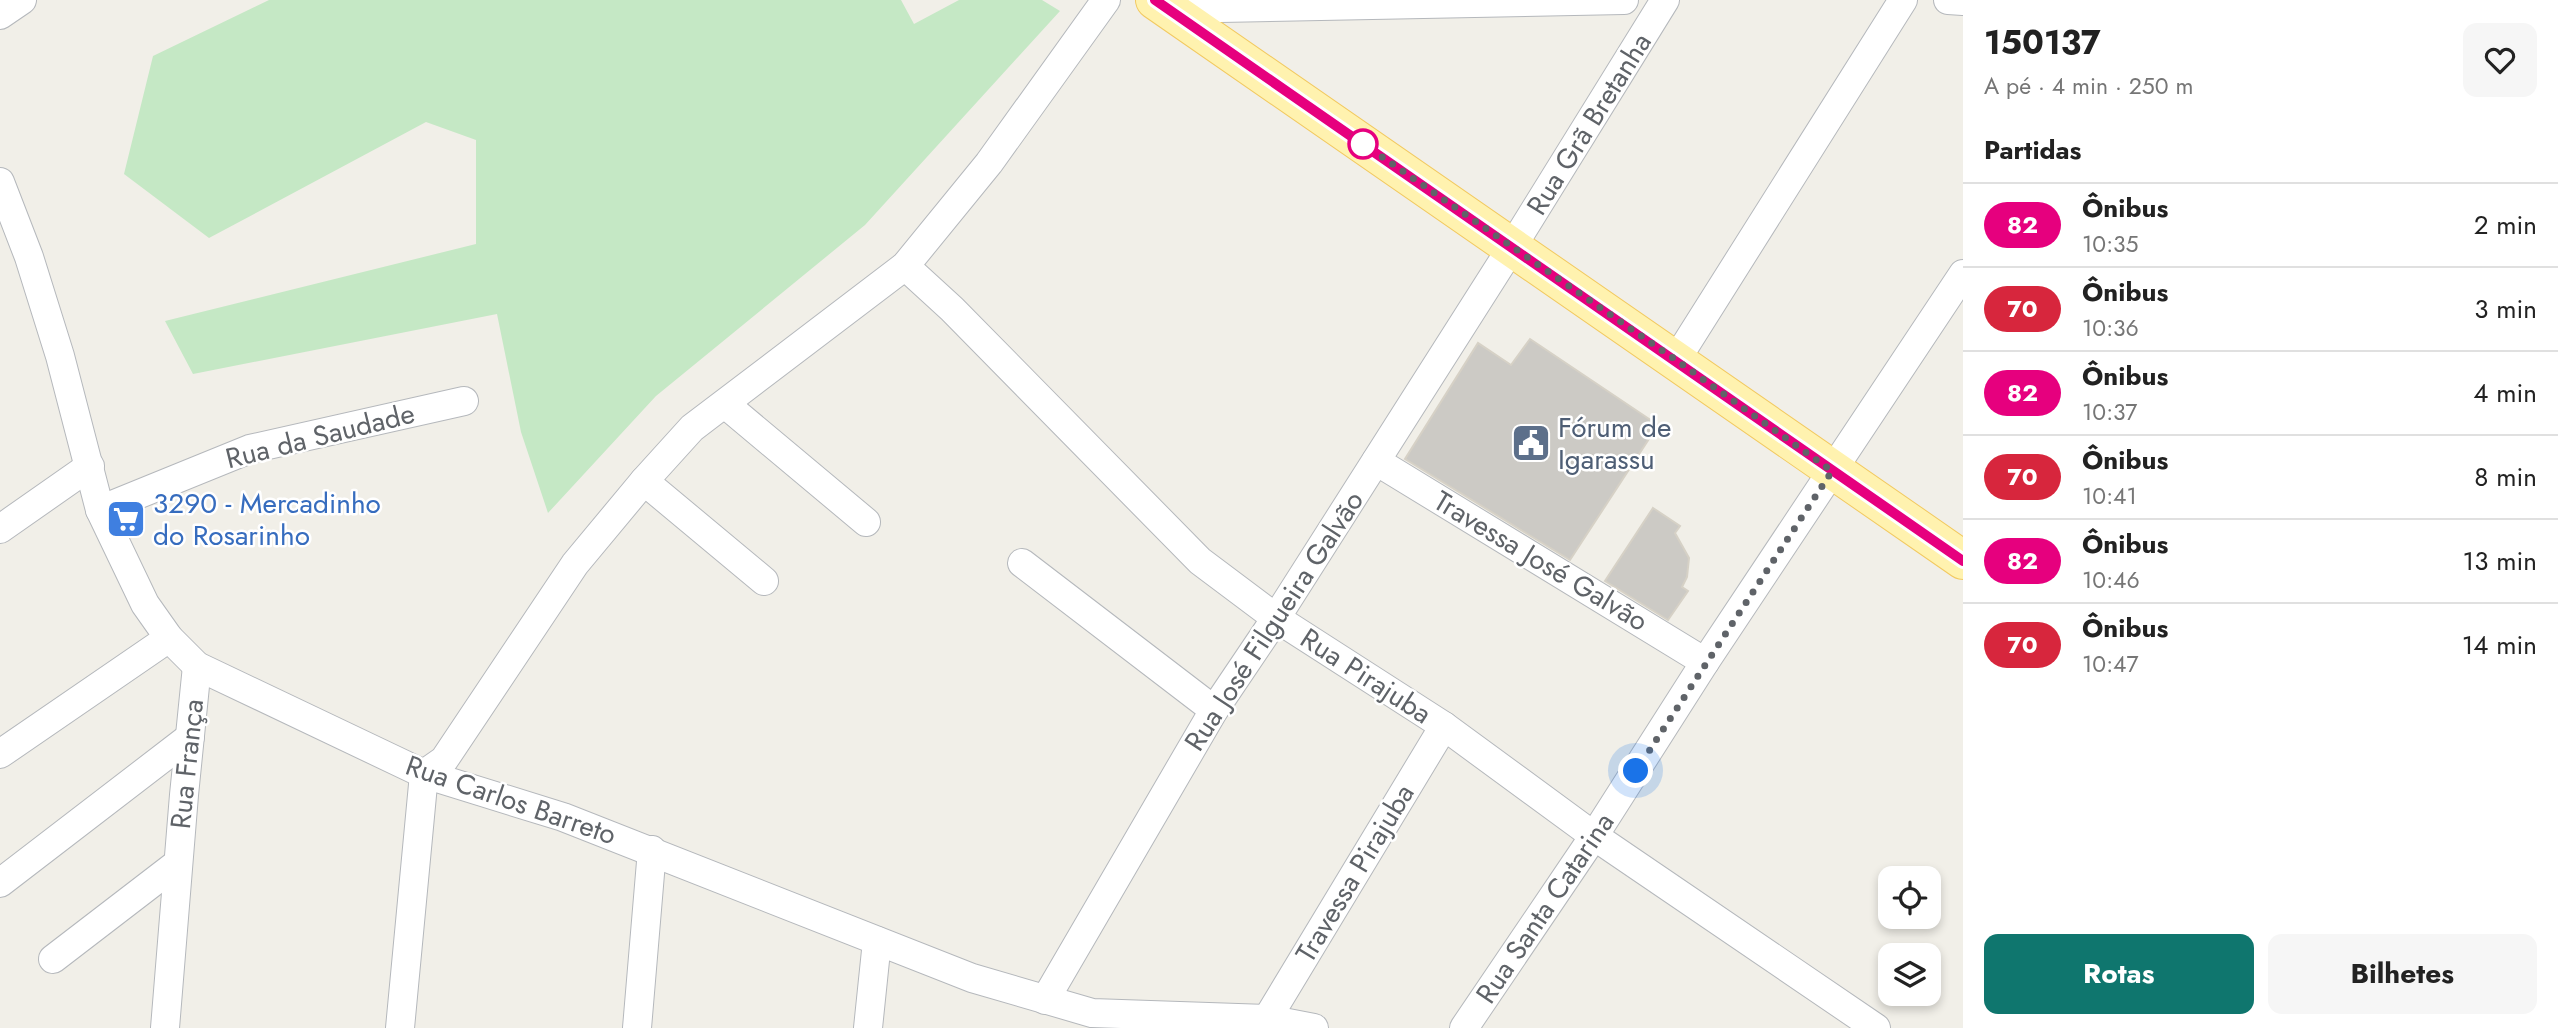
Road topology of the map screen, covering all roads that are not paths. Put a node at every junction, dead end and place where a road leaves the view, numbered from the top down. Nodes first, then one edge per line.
1 (22, 0) edge
2 (1106, 0) edge
3 (1625, 0) edge
4 (1665, 0) edge
5 (1903, 0) edge
6 (1948, 0) edge
7 (1963, 1) edge
8 (1162, 5) edge
9 (0, 15) edge
10 (0, 182) edge
11 (1512, 247) junction
12 (905, 265) junction
13 (1963, 274) edge
14 (1676, 360) junction
15 (464, 401) dead end
16 (724, 404) junction
17 (1376, 461) junction
18 (90, 466) junction
19 (1832, 471) junction
20 (644, 481) junction
21 (100, 510) junction
22 (866, 522) dead end
23 (0, 529) edge
24 (1963, 561) edge
25 (1022, 563) dead end
26 (764, 581) dead end
27 (1276, 618) junction
28 (169, 638) junction
29 (1705, 662) junction
30 (197, 666) junction
31 (1214, 710) junction
32 (1444, 726) junction
33 (190, 737) junction
34 (0, 754) edge
35 (424, 774) junction
36 (1594, 836) junction
37 (652, 850) junction
38 (178, 863) junction
39 (0, 883) edge
40 (877, 941) junction
41 (53, 959) dead end
42 (1045, 1000) junction
43 (1266, 1019) junction
44 (1092, 1021) edge
45 (165, 1028) edge
46 (400, 1028) edge
47 (637, 1028) edge
48 (868, 1028) edge
49 (1314, 1028) edge
50 (1464, 1028) edge
51 (1876, 1028) edge

1 - 9 street
2 - 12 street
3 - 8 street
4 - 11 street, Rua Grã Bretanha
5 - 14 street
6 - 7 street
8 - 11 main road
10 - 18 street, Rua Carlos Barreto
11 - 14 main road
11 - 17 street, Rua José Filgueira Galvão
12 - 16 street
12 - 27 street, Rua Pirajuba
13 - 19 street, Rua Santa Catarina
14 - 19 main road
15 - 21 street, Rua da Saudade
16 - 20 street
16 - 22 street
17 - 27 street, Rua José Filgueira Galvão
17 - 29 street, Travessa José Galvão
18 - 21 street, Rua Carlos Barreto
18 - 23 street
19 - 24 main road
19 - 29 street, Rua Santa Catarina
20 - 26 street
20 - 35 street
21 - 28 street, Rua Carlos Barreto
25 - 31 street
27 - 31 street, Rua José Filgueira Galvão
27 - 32 street, Rua Pirajuba
28 - 30 street, Rua Carlos Barreto
28 - 34 street
29 - 36 street, Rua Santa Catarina
30 - 33 street, Rua França
30 - 35 street, Rua Carlos Barreto
31 - 42 street, Rua José Filgueira Galvão
32 - 36 street, Rua Pirajuba
32 - 43 street, Travessa Pirajuba
33 - 38 street, Rua França
33 - 39 street
35 - 37 street, Rua Carlos Barreto
35 - 46 street
36 - 50 street, Rua Santa Catarina
36 - 51 street, Rua Pirajuba
37 - 40 street, Rua Carlos Barreto
37 - 47 street
38 - 41 street, Rua França
38 - 45 street, Rua França
40 - 42 street, Rua Carlos Barreto
40 - 48 street
42 - 44 street, Rua Carlos Barreto
43 - 44 street, Rua Carlos Barreto
43 - 49 street, Rua Carlos Barreto

